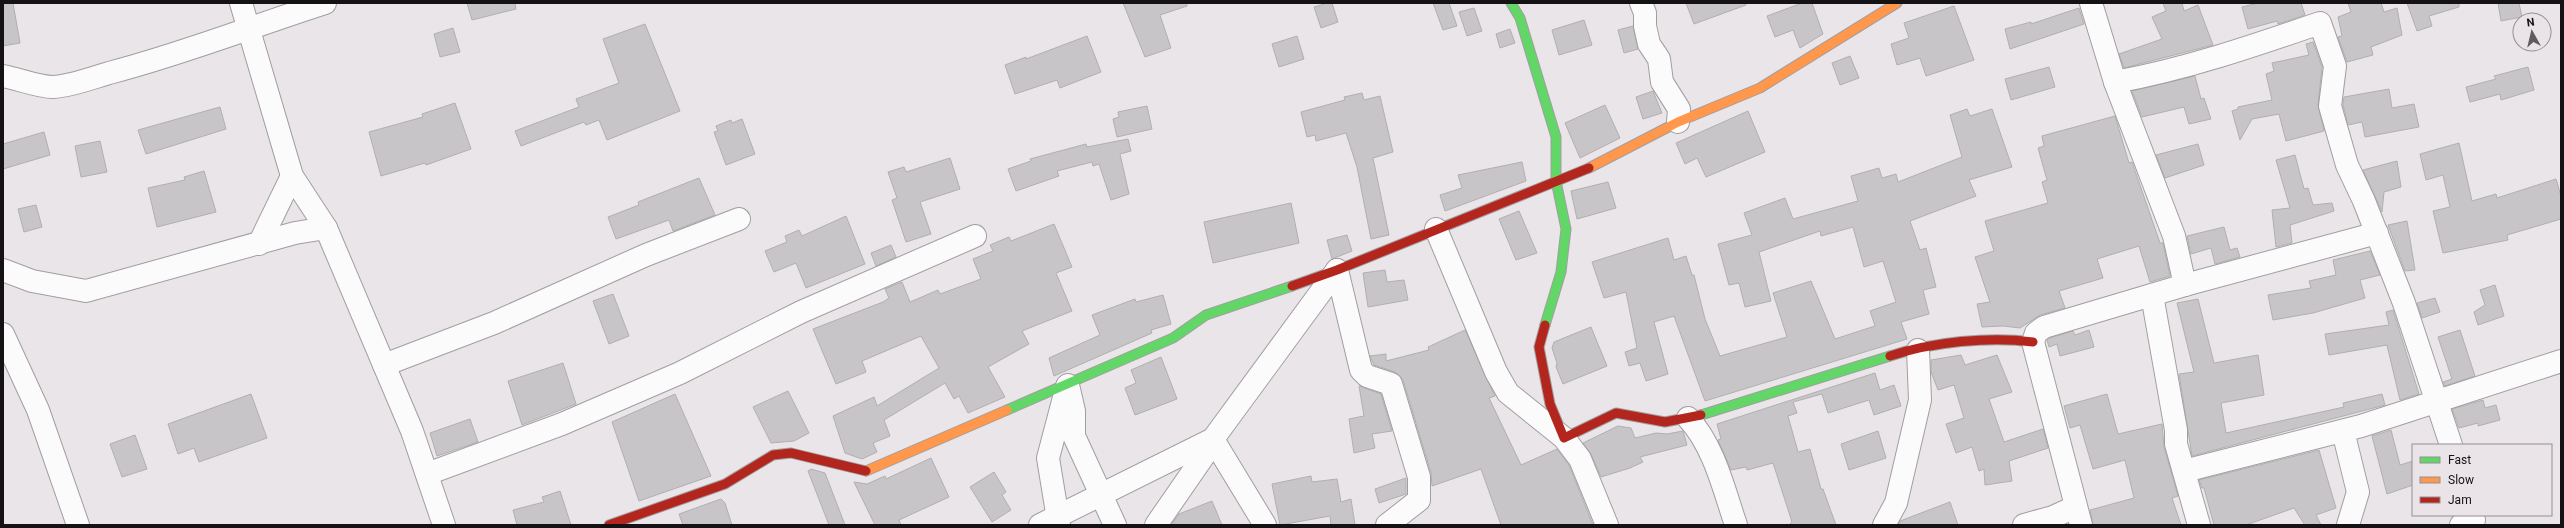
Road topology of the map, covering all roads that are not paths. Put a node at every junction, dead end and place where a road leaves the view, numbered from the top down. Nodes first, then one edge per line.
1 (241, 3) edge
2 (325, 3) edge
3 (1512, 3) edge
4 (1641, 3) edge
5 (1897, 3) edge
6 (2091, 3) edge
7 (248, 27) junction
8 (3, 76) edge
9 (2116, 82) junction
10 (1678, 122) junction
11 (292, 176) junction
12 (1556, 181) junction
13 (739, 219) dead end
14 (326, 228) junction
15 (1436, 229) junction
16 (2377, 233) junction
17 (975, 236) dead end
18 (259, 244) junction
19 (3, 270) edge
20 (1337, 270) junction
21 (2185, 284) junction
22 (2152, 294) junction
23 (3, 334) edge
24 (2033, 342) junction
25 (1918, 350) junction
26 (2561, 361) edge
27 (384, 365) junction
28 (1068, 385) junction
29 (2436, 402) junction
30 (1688, 418) junction
31 (2343, 431) junction
32 (1564, 438) junction
33 (2451, 444) edge
34 (2184, 471) junction
35 (427, 474) junction
36 (1102, 494) junction
37 (2078, 516) edge
38 (1734, 519) edge
39 (1052, 522) edge
40 (78, 525) edge
41 (444, 525) edge
42 (609, 525) edge
43 (1115, 525) edge
44 (1156, 525) edge
45 (1265, 525) edge
46 (1388, 525) edge
47 (1607, 525) edge
48 (1750, 525) edge
49 (1884, 525) edge
50 (2024, 525) edge
51 (2199, 525) edge
52 (2348, 525) edge

1 - 7 street
2 - 7 street
3 - 12 street
4 - 10 street
5 - 10 street
6 - 9 street
7 - 8 street
7 - 11 street
9 - 16 street
9 - 21 street
10 - 12 street
11 - 14 street
11 - 18 street
12 - 15 street
12 - 32 street
13 - 27 street
14 - 18 street
14 - 27 street
15 - 20 street
15 - 32 street
16 - 21 street
16 - 29 street
17 - 35 street
18 - 19 street
20 - 28 street
20 - 36 street
20 - 46 street
21 - 22 street
22 - 24 street
22 - 34 street
23 - 40 street
24 - 25 street
24 - 37 street
25 - 30 street
25 - 49 street
26 - 29 street
27 - 35 street
28 - 36 street
28 - 39 street
28 - 42 street
29 - 31 street
29 - 33 street
30 - 32 street
30 - 38 street
31 - 34 street
31 - 52 street
32 - 47 street
34 - 51 street
35 - 41 street
36 - 39 street
36 - 43 street
37 - 50 street
38 - 48 street
44 - 45 street

